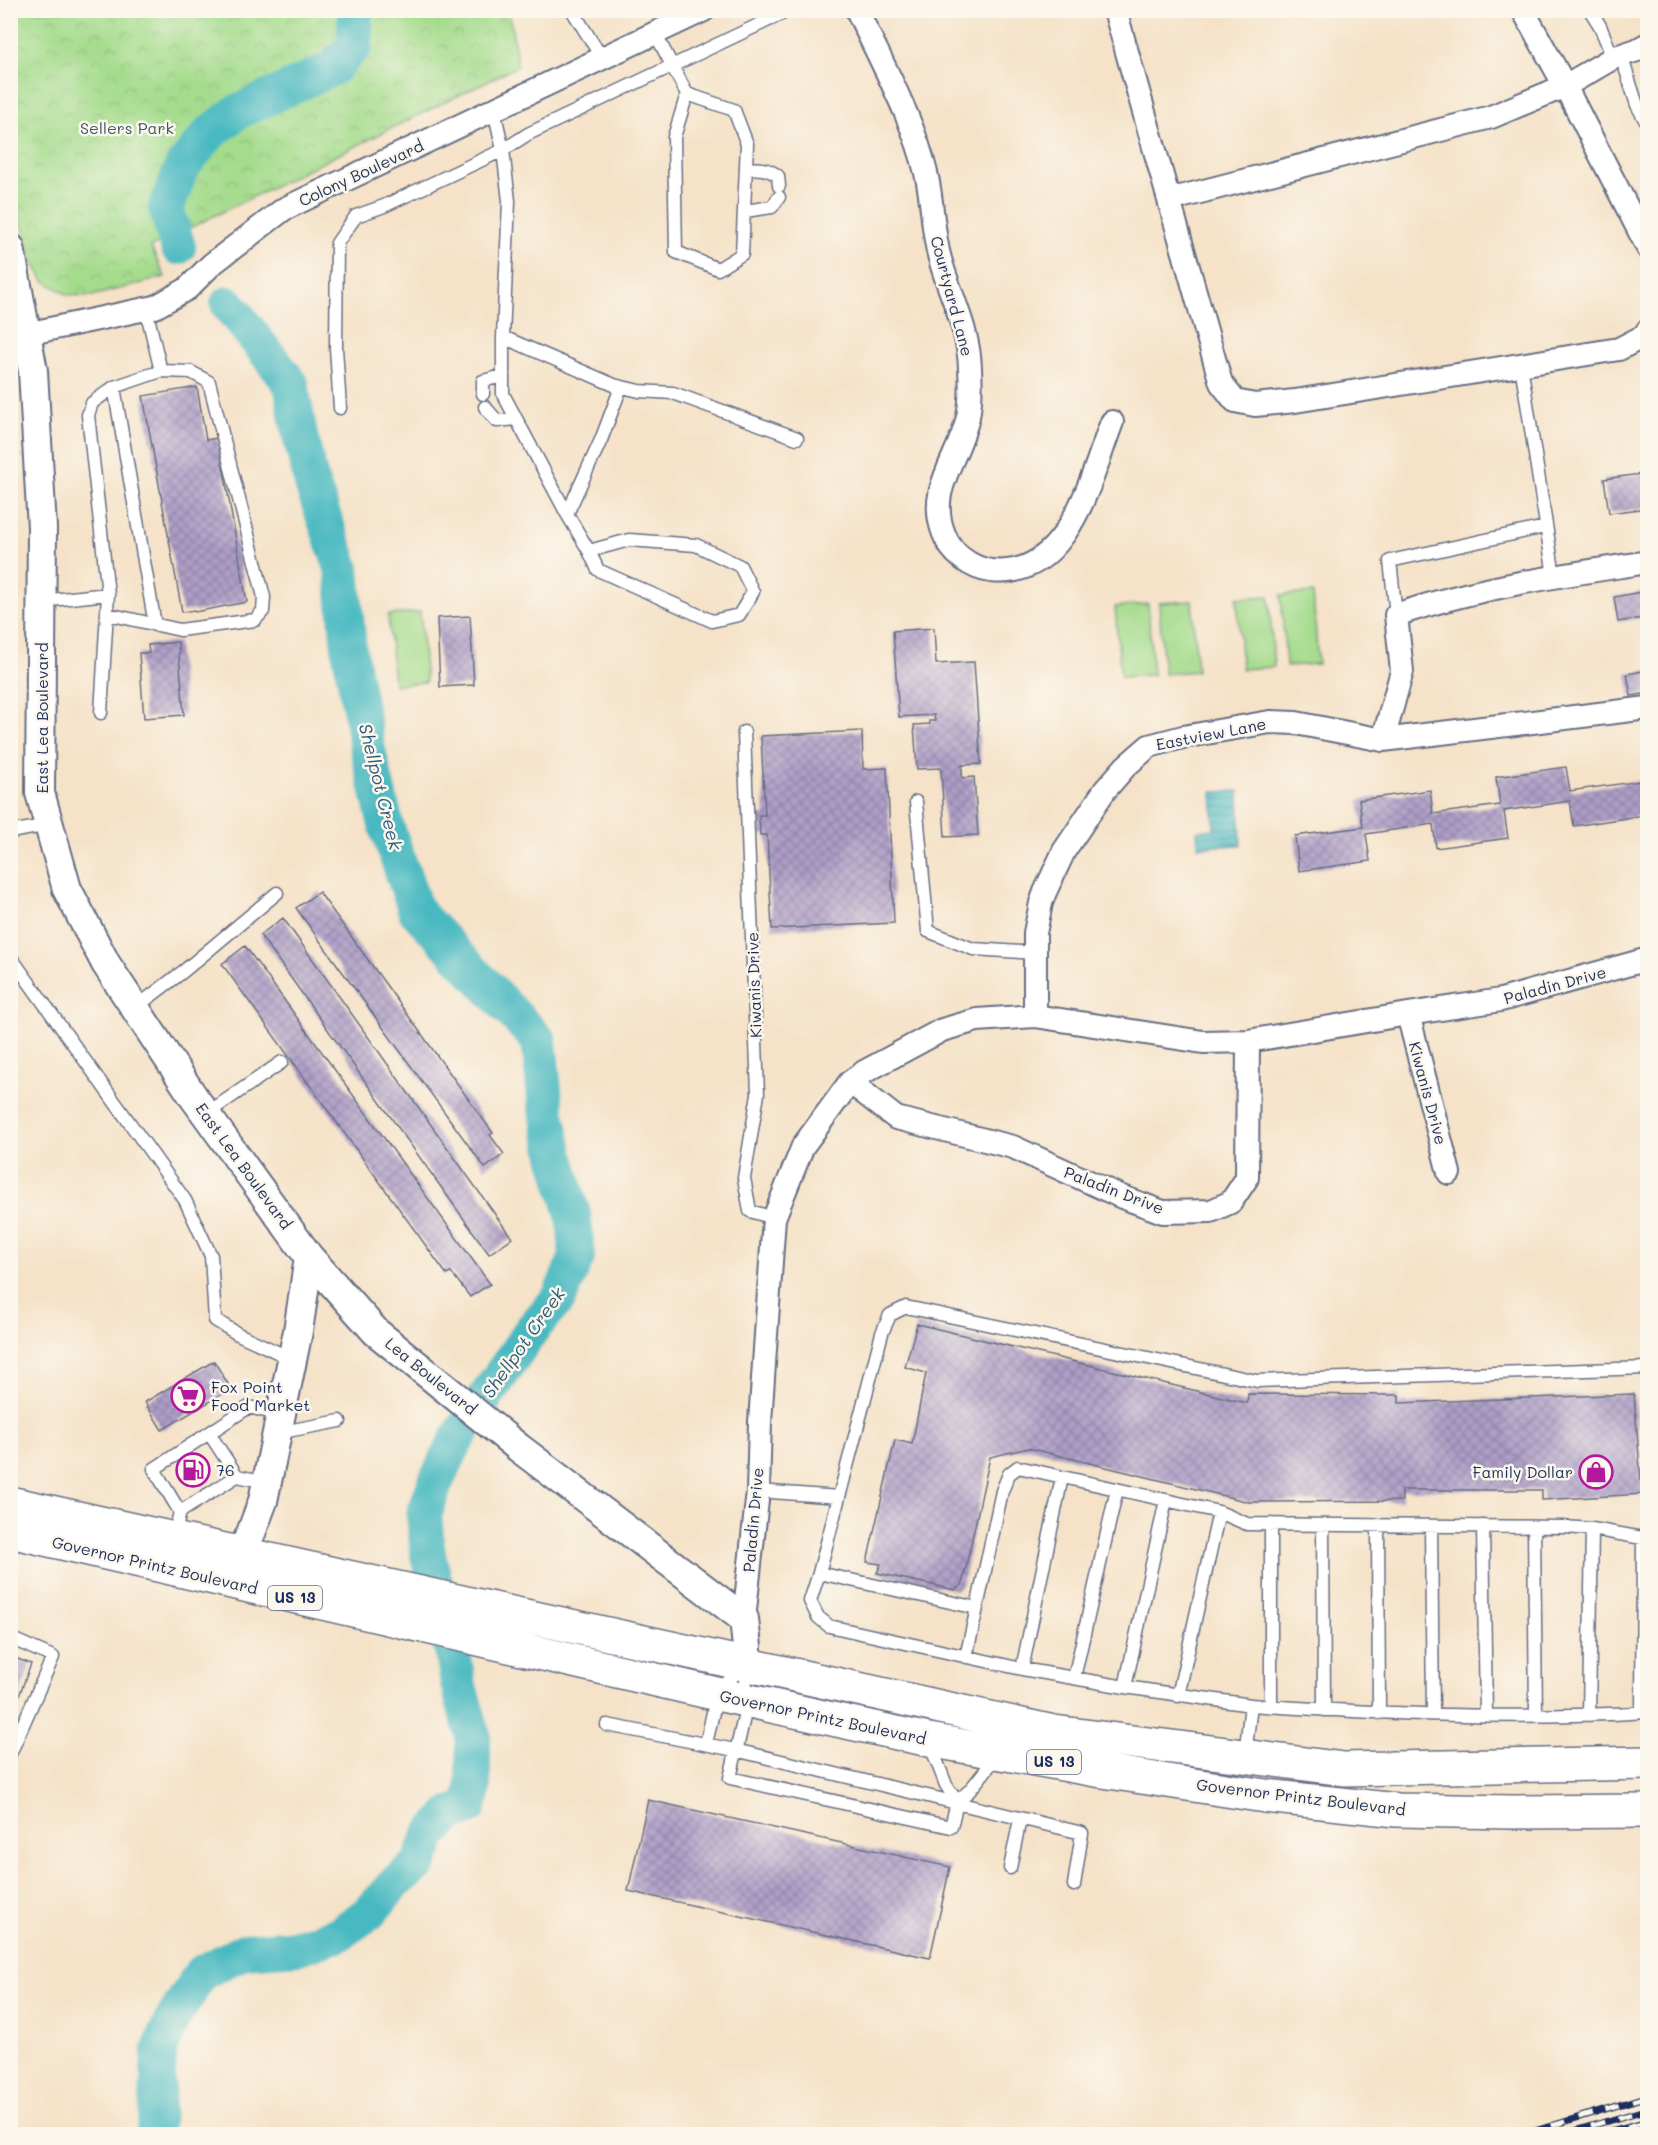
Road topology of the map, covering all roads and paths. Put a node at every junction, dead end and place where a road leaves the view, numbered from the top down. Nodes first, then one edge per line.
1 (572, 10) edge
2 (790, 10) edge
3 (857, 10) edge
4 (1115, 10) edge
5 (1523, 10) edge
6 (1590, 10) edge
7 (702, 11) edge
8 (655, 33) junction
9 (1647, 44) edge
10 (1617, 56) junction
11 (602, 58) junction
12 (672, 65) junction
13 (1565, 86) junction
14 (687, 94) junction
15 (494, 110) junction
16 (1647, 125) edge
17 (503, 150) junction
18 (747, 169) junction
19 (1169, 200) junction
20 (745, 211) junction
21 (10, 248) edge
22 (1647, 248) edge
23 (146, 309) junction
24 (1647, 330) edge
25 (503, 337) junction
26 (16, 339) edge
27 (1521, 365) junction
28 (161, 371) junction
29 (502, 376) junction
30 (114, 387) junction
31 (621, 387) junction
32 (483, 394) dead end
33 (486, 407) dead end
34 (340, 408) dead end
35 (516, 419) junction
36 (1112, 422) dead end
37 (796, 438) dead end
38 (567, 514) junction
39 (1545, 527) junction
40 (589, 551) junction
41 (1647, 562) edge
42 (1554, 576) junction
43 (108, 594) junction
44 (42, 601) junction
45 (108, 614) junction
46 (1396, 615) junction
47 (155, 624) junction
48 (1647, 708) edge
49 (102, 713) dead end
50 (744, 732) dead end
51 (1383, 740) junction
52 (916, 802) dead end
53 (49, 825) junction
54 (10, 832) edge
55 (277, 893) dead end
56 (1035, 953) junction
57 (10, 956) edge
58 (1647, 959) edge
59 (135, 1008) junction
60 (1408, 1014) junction
61 (1035, 1016) junction
62 (1248, 1041) junction
63 (282, 1062) dead end
64 (850, 1082) junction
65 (206, 1114) junction
66 (1449, 1173) dead end
67 (774, 1218) junction
68 (309, 1257) junction
69 (292, 1359) junction
70 (1647, 1368) edge
71 (340, 1421) dead end
72 (279, 1424) junction
73 (209, 1433) junction
74 (237, 1476) junction
75 (1062, 1477) junction
76 (267, 1482) junction
77 (1117, 1489) junction
78 (758, 1491) junction
79 (839, 1497) junction
80 (1166, 1500) junction
81 (10, 1503) edge
82 (1219, 1512) junction
83 (1272, 1524) junction
84 (1323, 1525) junction
85 (1378, 1525) junction
86 (1431, 1526) junction
87 (1483, 1526) junction
88 (1534, 1527) junction
89 (1592, 1529) junction
90 (10, 1531) edge
91 (1645, 1539) edge
92 (173, 1540) junction
93 (235, 1553) junction
94 (819, 1573) junction
95 (977, 1608) junction
96 (744, 1619) junction
97 (10, 1638) edge
98 (966, 1657) junction
99 (743, 1664) junction
100 (1022, 1669) junction
101 (1074, 1678) junction
102 (1125, 1687) junction
103 (1179, 1696) junction
104 (733, 1697) junction
105 (1251, 1705) junction
106 (1271, 1707) junction
107 (1324, 1710) junction
108 (1645, 1712) edge
109 (1379, 1713) junction
110 (1433, 1714) junction
111 (1486, 1715) junction
112 (1536, 1715) junction
113 (1589, 1715) junction
114 (607, 1725) dead end
115 (928, 1740) junction
116 (706, 1744) junction
117 (735, 1750) junction
118 (1001, 1751) junction
119 (10, 1754) edge
120 (1245, 1756) junction
121 (1647, 1763) edge
122 (957, 1802) junction
123 (1647, 1811) edge
124 (1020, 1819) junction
125 (1010, 1868) dead end
126 (1074, 1885) dead end

1 - 11 lane
2 - 12 lane
3 - 36 street, Courtyard Lane
4 - 19 street
5 - 13 street
6 - 10 lane
7 - 8 street, Colony Boulevard
8 - 11 street, Colony Boulevard
8 - 12 lane
9 - 10 street
10 - 13 street
10 - 16 lane
11 - 15 street, Colony Boulevard
12 - 14 lane
12 - 17 lane
13 - 19 street
13 - 22 street
14 - 18 lane
14 - 20 lane
15 - 17 lane
15 - 23 street, Colony Boulevard
17 - 25 lane
17 - 34 lane
18 - 20 lane
18 - 20 lane
19 - 27 street
21 - 26 street, East Lea Boulevard
23 - 26 street, Colony Boulevard
23 - 28 lane
24 - 27 street
25 - 29 lane
25 - 31 lane
26 - 44 street, East Lea Boulevard
27 - 39 lane
28 - 30 lane
28 - 47 lane
29 - 32 lane
29 - 35 lane
30 - 43 lane
30 - 47 lane
31 - 37 lane
31 - 38 lane
33 - 35 lane
35 - 38 lane
38 - 40 lane
39 - 42 lane
39 - 46 lane
40 - 40 lane
41 - 42 street
42 - 46 street
43 - 44 lane
43 - 45 lane
44 - 53 street, East Lea Boulevard
45 - 47 lane
45 - 49 lane
46 - 51 street
48 - 51 street, Eastview Lane
50 - 67 lane, Kiwanis Drive
51 - 56 street, Eastview Lane
52 - 56 lane
53 - 54 lane
53 - 59 street, East Lea Boulevard
55 - 59 lane
56 - 61 street, Eastview Lane
57 - 69 lane
58 - 60 street, Paladin Drive
59 - 65 street, East Lea Boulevard
60 - 62 street, Paladin Drive
60 - 66 street, Kiwanis Drive
61 - 62 street, Paladin Drive
61 - 64 street, Paladin Drive
62 - 64 street, Paladin Drive
63 - 65 lane
64 - 67 street, Paladin Drive
65 - 68 street, East Lea Boulevard
67 - 78 street, Paladin Drive
68 - 69 street
68 - 96 street, Lea Boulevard
69 - 72 street
70 - 79 lane
71 - 72 lane
72 - 73 lane
72 - 76 street
73 - 74 lane
73 - 92 lane
74 - 76 lane
74 - 92 lane
75 - 77 lane
75 - 95 lane
75 - 100 lane
76 - 93 street
77 - 80 lane
77 - 101 lane
78 - 79 lane
78 - 96 street, Paladin Drive
79 - 94 lane
80 - 82 lane
80 - 102 lane
81 - 92 main road, Governor Printz Boulevard / US 13
82 - 83 lane
82 - 103 lane
83 - 84 lane
83 - 106 lane
84 - 85 lane
84 - 107 lane
85 - 86 lane
85 - 109 lane
86 - 87 lane
86 - 110 lane
87 - 88 lane
87 - 111 lane
88 - 89 lane
88 - 112 lane
89 - 91 lane
89 - 113 lane
90 - 92 main road, Governor Printz Boulevard / US 13
91 - 108 lane
92 - 93 main road, Governor Printz Boulevard / US 13
92 - 104 main road, Governor Printz Boulevard / US 13
93 - 99 main road, Governor Printz Boulevard / US 13
94 - 95 lane
94 - 98 lane
95 - 98 lane
96 - 99 street
97 - 119 lane
98 - 100 lane
99 - 104 lane
99 - 104 lane
99 - 120 main road, Governor Printz Boulevard / US 13
100 - 101 lane
101 - 102 lane
102 - 103 lane
103 - 105 lane
104 - 115 main road, Governor Printz Boulevard / US 13
104 - 116 lane
104 - 117 lane
105 - 106 lane
105 - 120 lane
106 - 107 lane
107 - 109 lane
108 - 113 lane
109 - 110 lane
110 - 111 lane
111 - 112 lane
112 - 113 lane
114 - 116 lane
115 - 118 main road, Governor Printz Boulevard / US 13
115 - 122 lane
116 - 117 lane
117 - 122 lane
117 - 122 lane
118 - 120 main road
118 - 122 lane
118 - 123 main road, Governor Printz Boulevard / US 13
120 - 121 main road, Governor Printz Boulevard / US 13
122 - 124 lane
124 - 125 lane
124 - 126 lane

